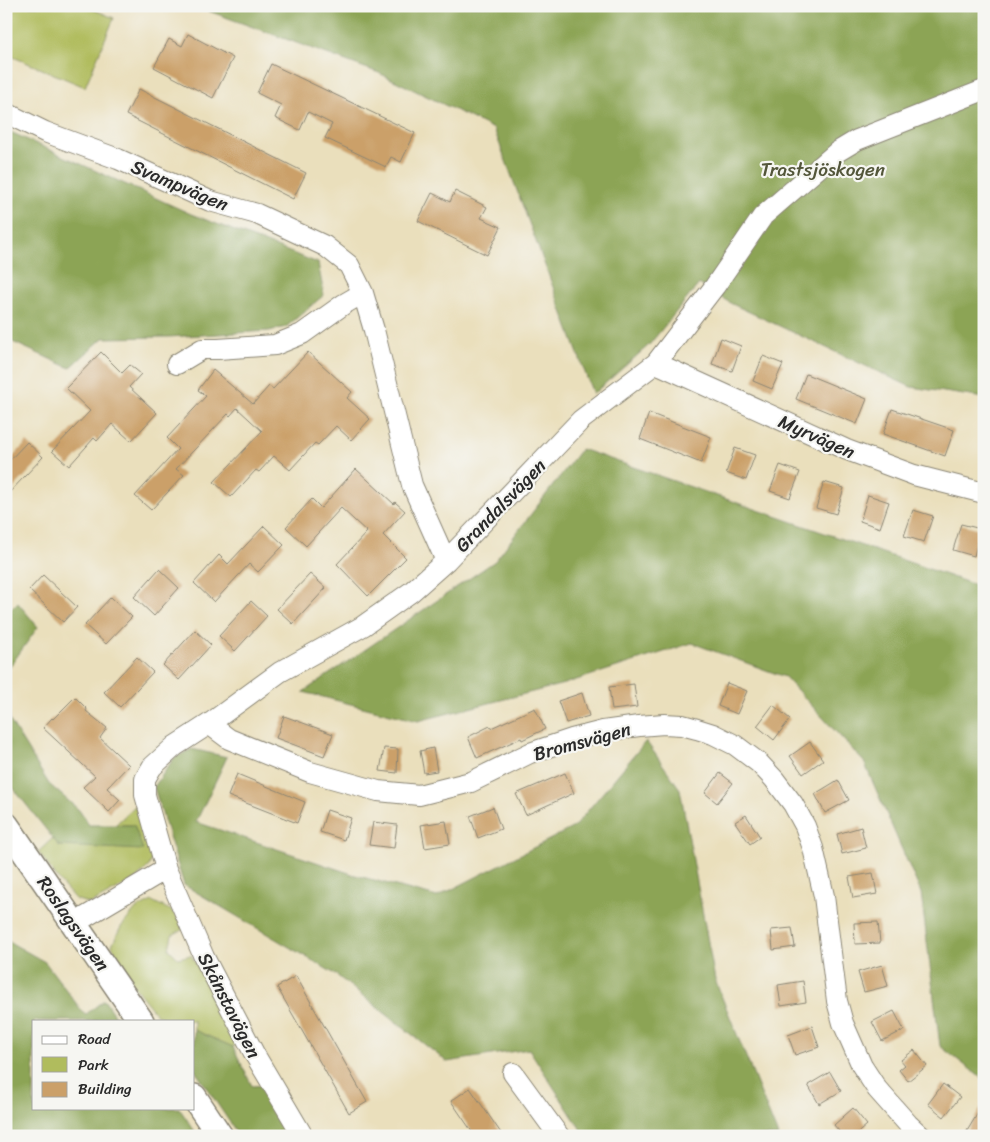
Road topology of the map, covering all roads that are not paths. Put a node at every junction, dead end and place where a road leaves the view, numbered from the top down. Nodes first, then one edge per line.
1 (984, 90) edge
2 (6, 113) edge
3 (363, 293) junction
4 (656, 363) junction
5 (177, 364) dead end
6 (984, 493) edge
7 (446, 561) junction
8 (209, 724) junction
9 (10, 831) edge
10 (166, 869) junction
11 (74, 923) junction
12 (140, 1020) edge
13 (513, 1074) dead end
14 (195, 1098) edge
15 (220, 1136) edge
16 (303, 1136) edge
17 (559, 1136) edge
18 (921, 1136) edge

1 - 4 street, Grandalsvägen
2 - 3 street, Svampvägen
3 - 5 street
3 - 7 street, Svampvägen
4 - 6 street, Myrvägen
4 - 7 street, Grandalsvägen
7 - 8 street, Grandalsvägen
8 - 10 street, Grandalsvägen
8 - 18 street, Bromsvägen
9 - 11 main road, Roslagsvägen
10 - 11 street
10 - 16 street, Skånstavägen
11 - 12 main road, Roslagsvägen
13 - 17 street
14 - 15 main road

